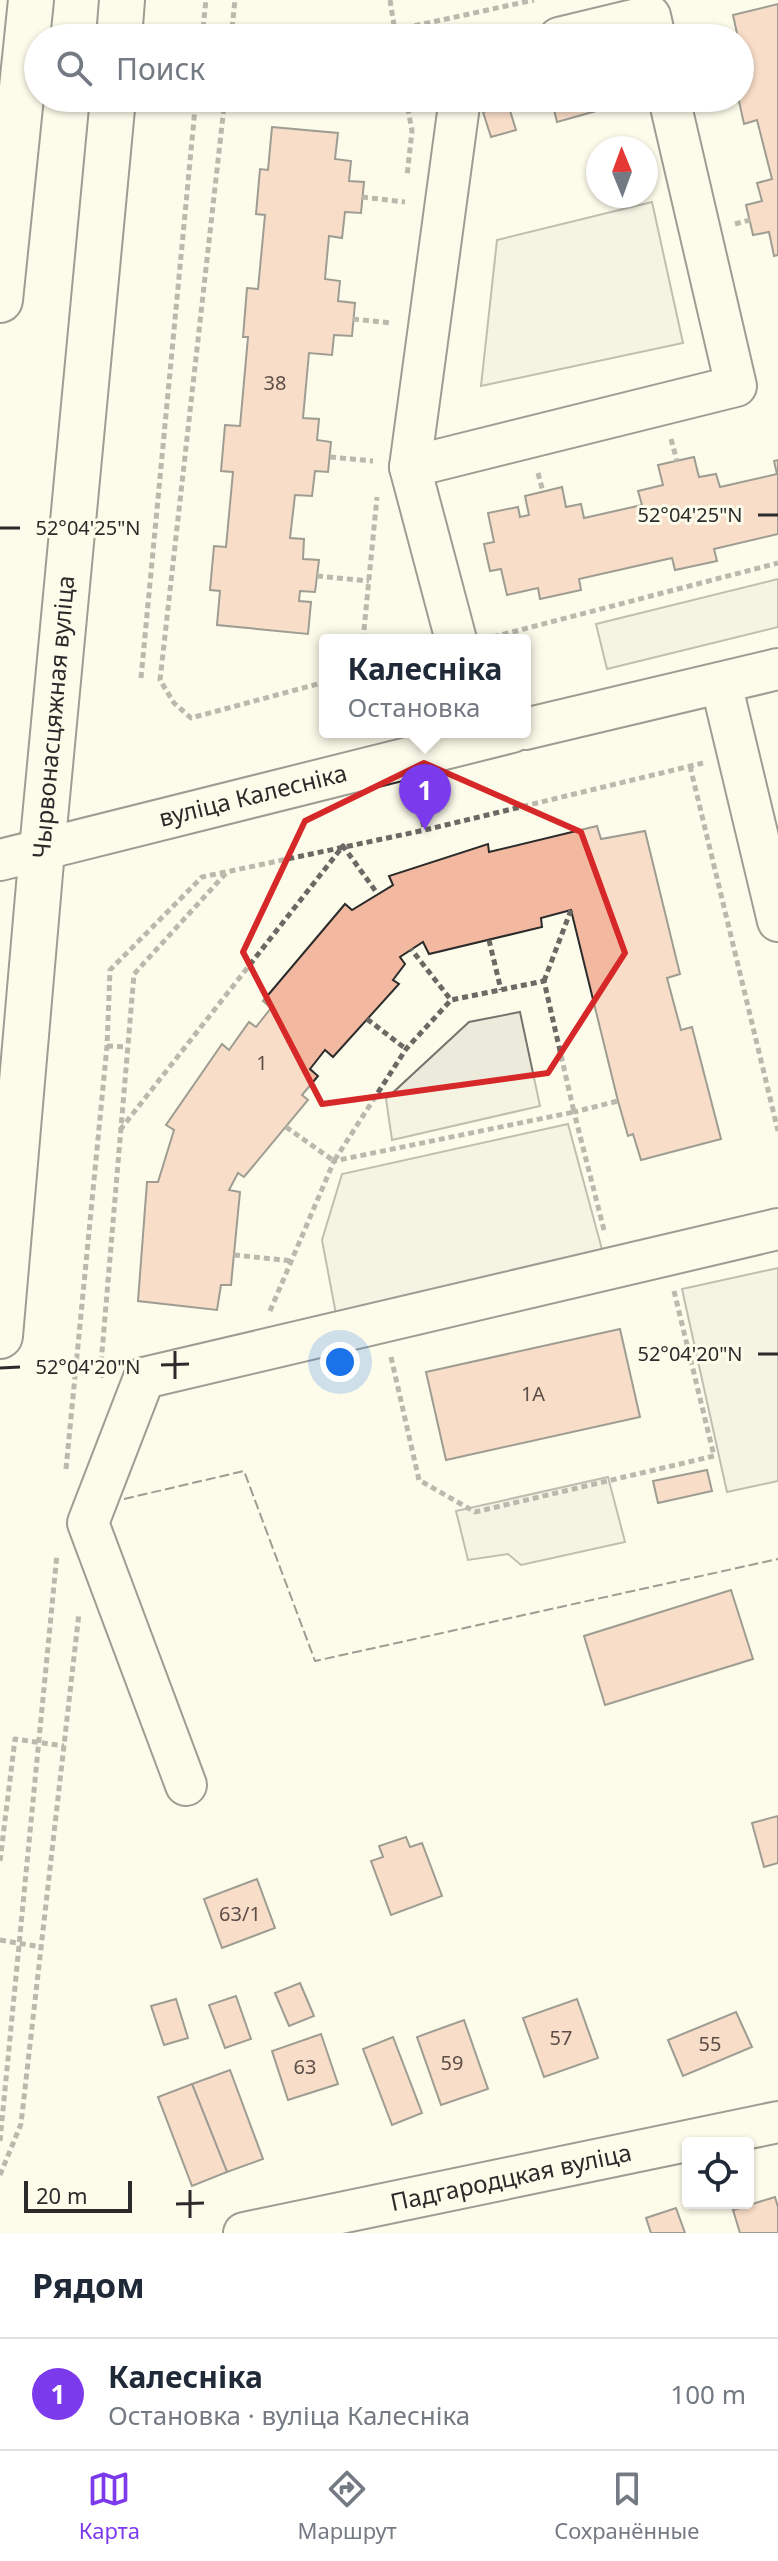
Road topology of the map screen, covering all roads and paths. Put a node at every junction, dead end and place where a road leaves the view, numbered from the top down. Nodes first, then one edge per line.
1 (31, 0) edge
2 (122, 0) edge
3 (206, 0) edge
4 (235, 0) edge
5 (390, 0) edge
6 (534, 0) edge
7 (26, 24) edge
8 (120, 24) edge
9 (203, 24) edge
10 (232, 24) edge
11 (394, 24) edge
12 (423, 24) edge
13 (617, 24) edge
14 (652, 24) edge
15 (24, 37) edge
16 (10, 110) edge
17 (112, 112) edge
18 (195, 112) edge
19 (223, 112) edge
20 (458, 112) edge
21 (672, 112) edge
22 (362, 197) dead end
23 (405, 202) dead end
24 (1, 277) edge
25 (353, 319) dead end
26 (393, 323) dead end
27 (330, 457) dead end
28 (395, 464) junction
29 (778, 563) edge
30 (317, 576) dead end
31 (369, 581) dead end
32 (454, 634) edge
33 (503, 634) edge
34 (778, 669) edge
35 (141, 678) dead end
36 (721, 683) junction
37 (319, 684) edge
38 (531, 728) edge
39 (476, 738) edge
40 (738, 754) junction
41 (690, 766) junction
42 (343, 846) junction
43 (42, 850) junction
44 (0, 860) edge
45 (377, 893) dead end
46 (571, 910) dead end
47 (778, 921) edge
48 (489, 940) dead end
49 (411, 949) dead end
50 (544, 981) junction
51 (501, 990) junction
52 (451, 1000) junction
53 (367, 1019) dead end
54 (107, 1046) dead end
55 (127, 1047) junction
56 (406, 1049) junction
57 (618, 1101) dead end
58 (574, 1112) junction
59 (286, 1127) dead end
60 (120, 1131) junction
61 (778, 1131) edge
62 (334, 1161) junction
63 (778, 1229) edge
64 (613, 1236) dead end
65 (234, 1255) dead end
66 (293, 1261) junction
67 (674, 1290) dead end
68 (269, 1313) dead end
69 (0, 1336) edge
70 (390, 1356) dead end
71 (115, 1372) dead end
72 (100, 1376) junction
73 (99, 1391) dead end
74 (79, 1610) dead end
75 (64, 1746) junction
76 (186, 1785) dead end
77 (2, 1825) edge
78 (0, 1861) edge
79 (0, 1940) edge
80 (41, 1947) junction
81 (778, 2122) edge
82 (0, 2175) edge
83 (244, 2233) edge

1 - 7 main road
2 - 8 main road
3 - 9 path
4 - 10 path
5 - 11 path
6 - 12 path
13 - 14 street
15 - 16 main road
16 - 24 main road
17 - 43 main road, Чырвонасцяжная вуліца
18 - 35 path
19 - 37 path
20 - 28 street
21 - 28 street
22 - 23 path
25 - 26 path
27 - 28 path
28 - 32 street
29 - 33 path
30 - 31 path
34 - 36 street
36 - 38 street
36 - 40 street
39 - 43 street, вуліца Калесніка
40 - 41 path
40 - 47 street
41 - 42 path
41 - 61 path
42 - 45 path
42 - 55 path
42 - 60 path
43 - 44 street, вуліца Калесніка
43 - 69 main road, Чырвонасцяжная вуліца
46 - 50 path
48 - 51 path
49 - 52 path
50 - 51 path
50 - 58 path
51 - 52 path
52 - 56 path
53 - 56 path
54 - 55 path
55 - 60 path
56 - 62 path
57 - 58 path
58 - 62 path
58 - 64 path
59 - 62 path
60 - 72 path
62 - 66 path
63 - 76 street
65 - 66 path
66 - 68 path
67 - 70 path
71 - 72 path
72 - 73 path
74 - 75 path
75 - 77 path
75 - 80 path
77 - 78 path
79 - 80 path
80 - 82 path
81 - 83 street, Падгародцкая вуліца

